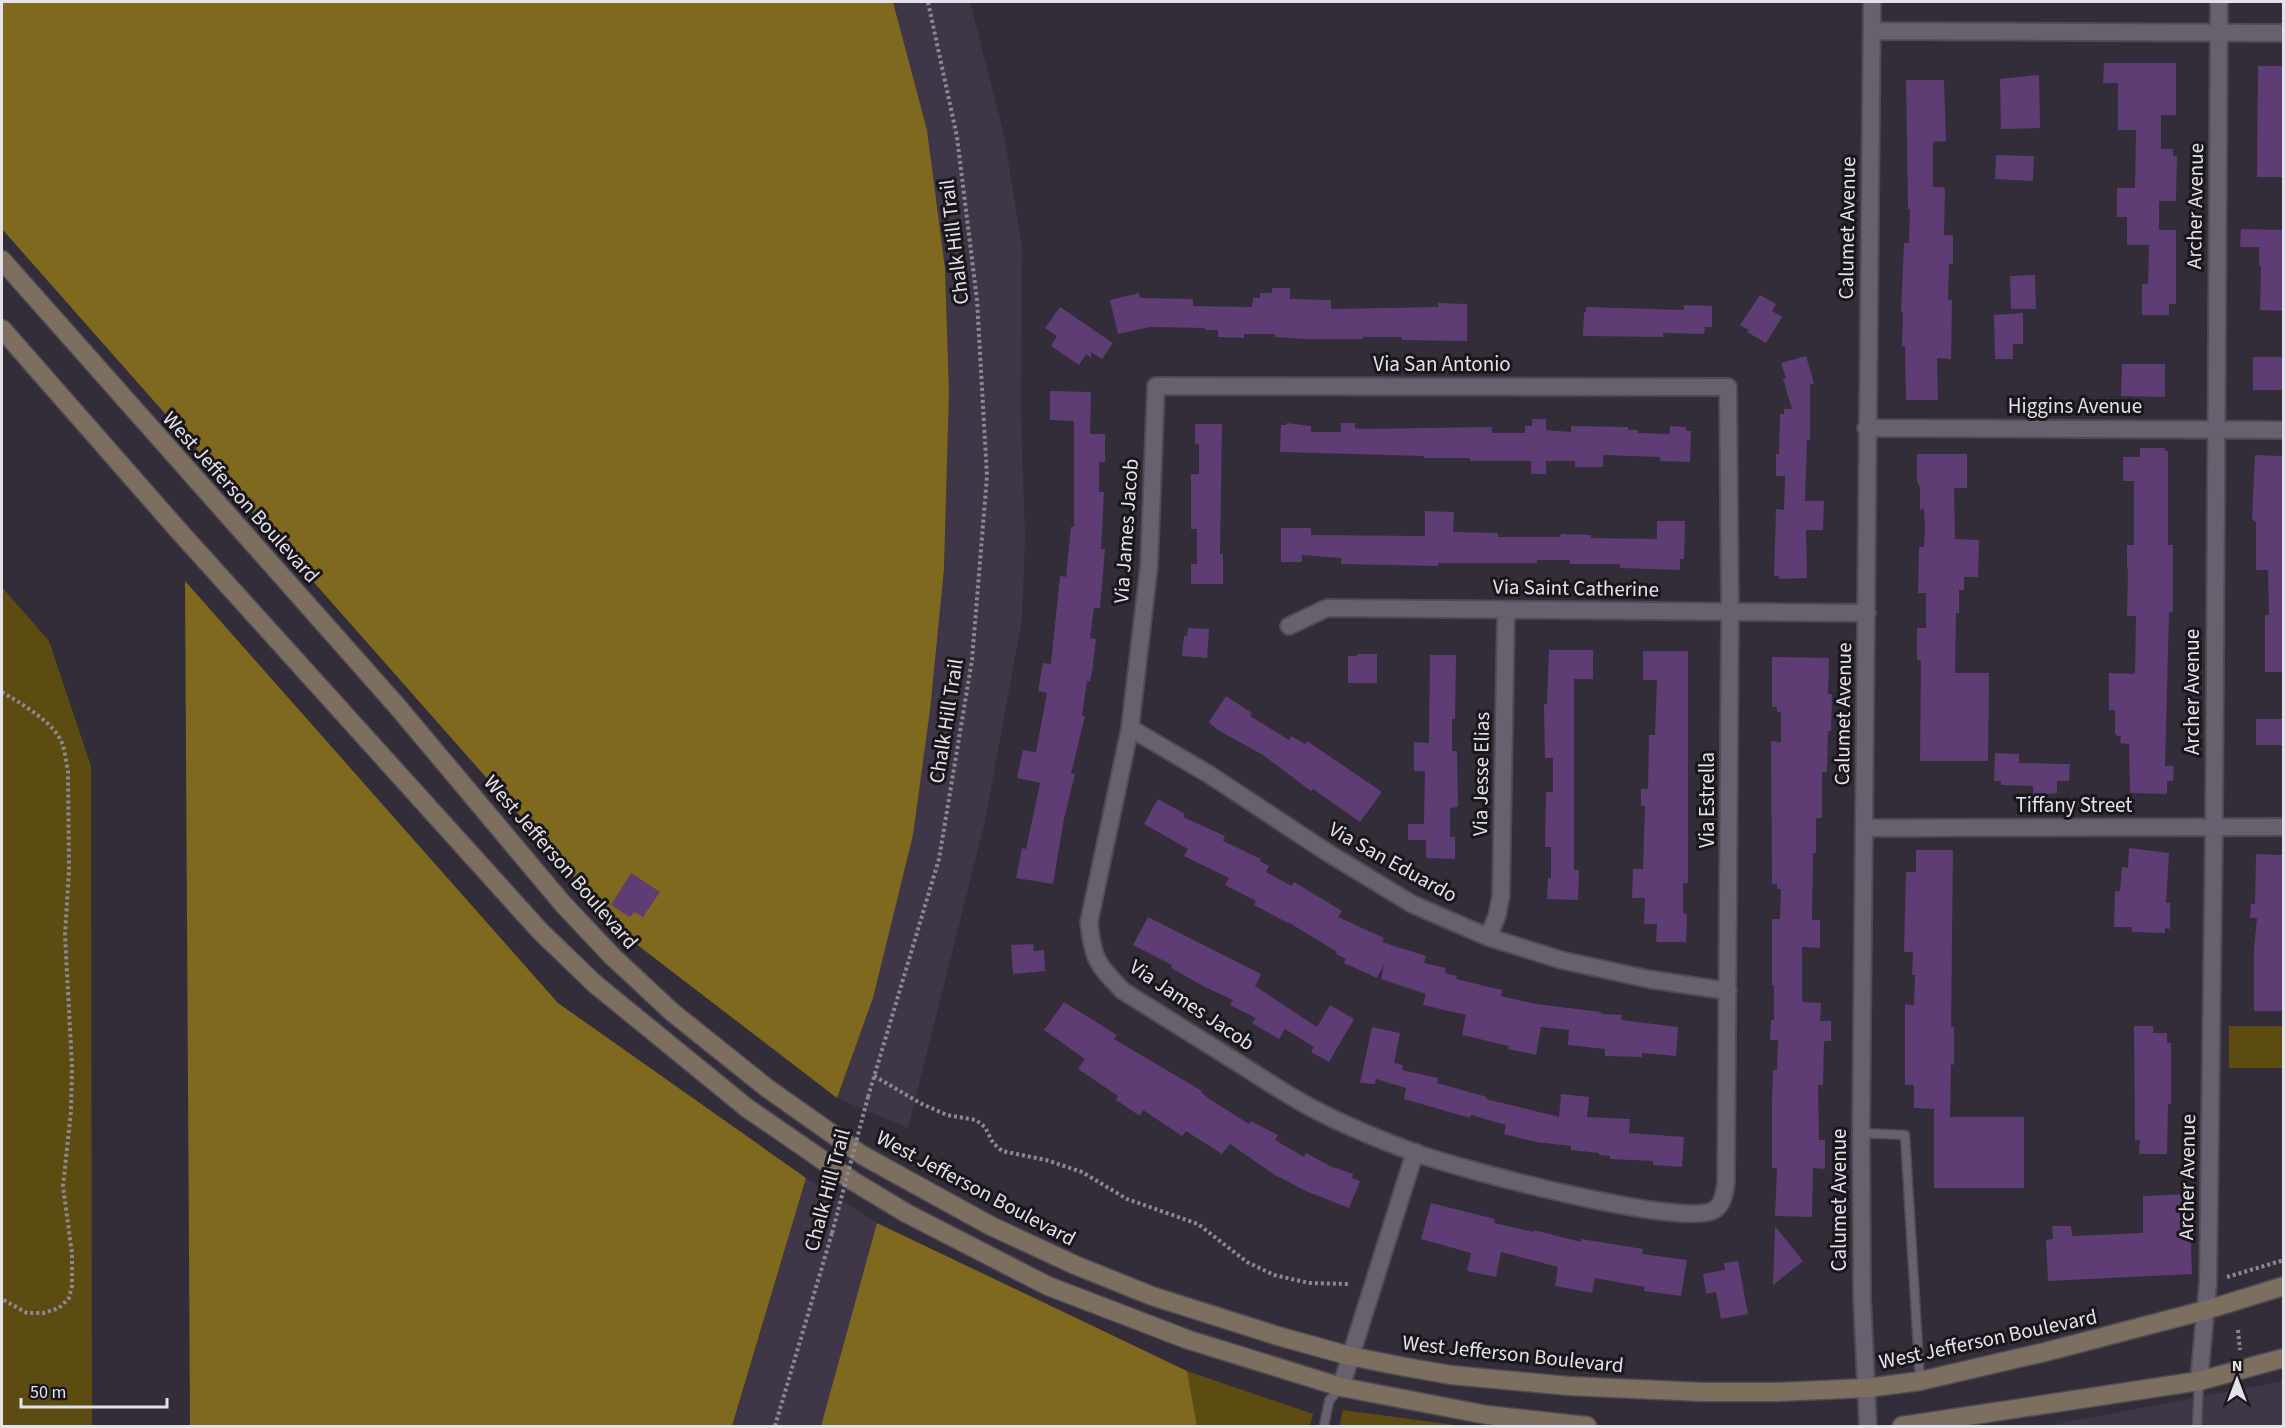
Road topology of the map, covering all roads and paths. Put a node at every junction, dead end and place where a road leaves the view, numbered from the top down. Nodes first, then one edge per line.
1 (928, 2) edge
2 (1872, 2) edge
3 (2219, 2) edge
4 (1872, 31) junction
5 (2219, 33) junction
6 (2283, 33) edge
7 (2, 260) edge
8 (2, 329) edge
9 (1156, 386) joint
10 (1728, 387) joint
11 (1866, 428) junction
12 (2216, 430) junction
13 (2283, 430) edge
14 (1506, 610) junction
15 (1730, 612) junction
16 (1867, 613) junction
17 (1289, 626) dead end
18 (2, 692) edge
19 (1130, 728) junction
20 (2214, 827) junction
21 (2283, 827) edge
22 (1864, 828) junction
23 (1488, 937) junction
24 (1728, 991) junction
25 (672, 1012) junction
26 (654, 1034) junction
27 (874, 1076) junction
28 (1861, 1133) junction
29 (1415, 1152) junction
30 (1716, 1210) joint
31 (2283, 1260) edge
32 (2227, 1277) dead end
33 (1349, 1284) dead end
34 (2283, 1286) edge
35 (2, 1299) edge
36 (2205, 1310) junction
37 (2238, 1330) dead end
38 (2240, 1350) dead end
39 (1350, 1356) junction
40 (2283, 1358) edge
41 (1920, 1381) junction
42 (2199, 1382) junction
43 (1341, 1387) junction
44 (1867, 1388) junction
45 (775, 1426) edge
46 (1324, 1426) edge
47 (1587, 1426) edge
48 (1868, 1426) edge
49 (1902, 1426) edge
50 (2197, 1426) edge

1 - 27 path, Chalk Hill Trail
2 - 4 street, Calumet Avenue
3 - 5 street, Archer Avenue
4 - 5 street
4 - 11 street, Calumet Avenue
5 - 6 street
5 - 12 street, Archer Avenue
7 - 25 main road, West Jefferson Boulevard
8 - 26 main road
9 - 10 street, Via San Antonio
9 - 19 street, Via James Jacob
10 - 15 street, Via Estrella
11 - 12 street, Higgins Avenue
11 - 16 street, Calumet Avenue
12 - 13 street, Higgins Avenue
12 - 20 street, Archer Avenue
14 - 15 street, Via Saint Catherine
14 - 17 street, Via Saint Catherine
14 - 23 street, Via Jesse Elias
15 - 16 street, Via Saint Catherine
15 - 24 street, Via Estrella
16 - 22 street, Calumet Avenue
18 - 35 path
19 - 23 street, Via San Eduardo
19 - 29 street, Via James Jacob
20 - 21 street, Tiffany Street
20 - 22 street, Tiffany Street
20 - 36 street, Archer Avenue
22 - 28 street, Calumet Avenue
23 - 24 street, Via San Eduardo
24 - 30 street, Via Estrella
25 - 26 main road
25 - 39 main road, West Jefferson Boulevard
26 - 43 main road
27 - 33 path
27 - 45 path, Chalk Hill Trail, bridge
28 - 41 lane
28 - 44 street, Calumet Avenue
29 - 30 street, Via James Jacob
29 - 39 street
31 - 32 path
34 - 36 main road, West Jefferson Boulevard
36 - 41 main road, West Jefferson Boulevard
36 - 42 street, Archer Avenue
37 - 38 path
39 - 43 street
39 - 44 main road, West Jefferson Boulevard
40 - 42 main road
41 - 44 main road, West Jefferson Boulevard
42 - 49 main road
42 - 50 lane
43 - 46 lane
43 - 47 main road
44 - 48 street, Calumet Avenue

